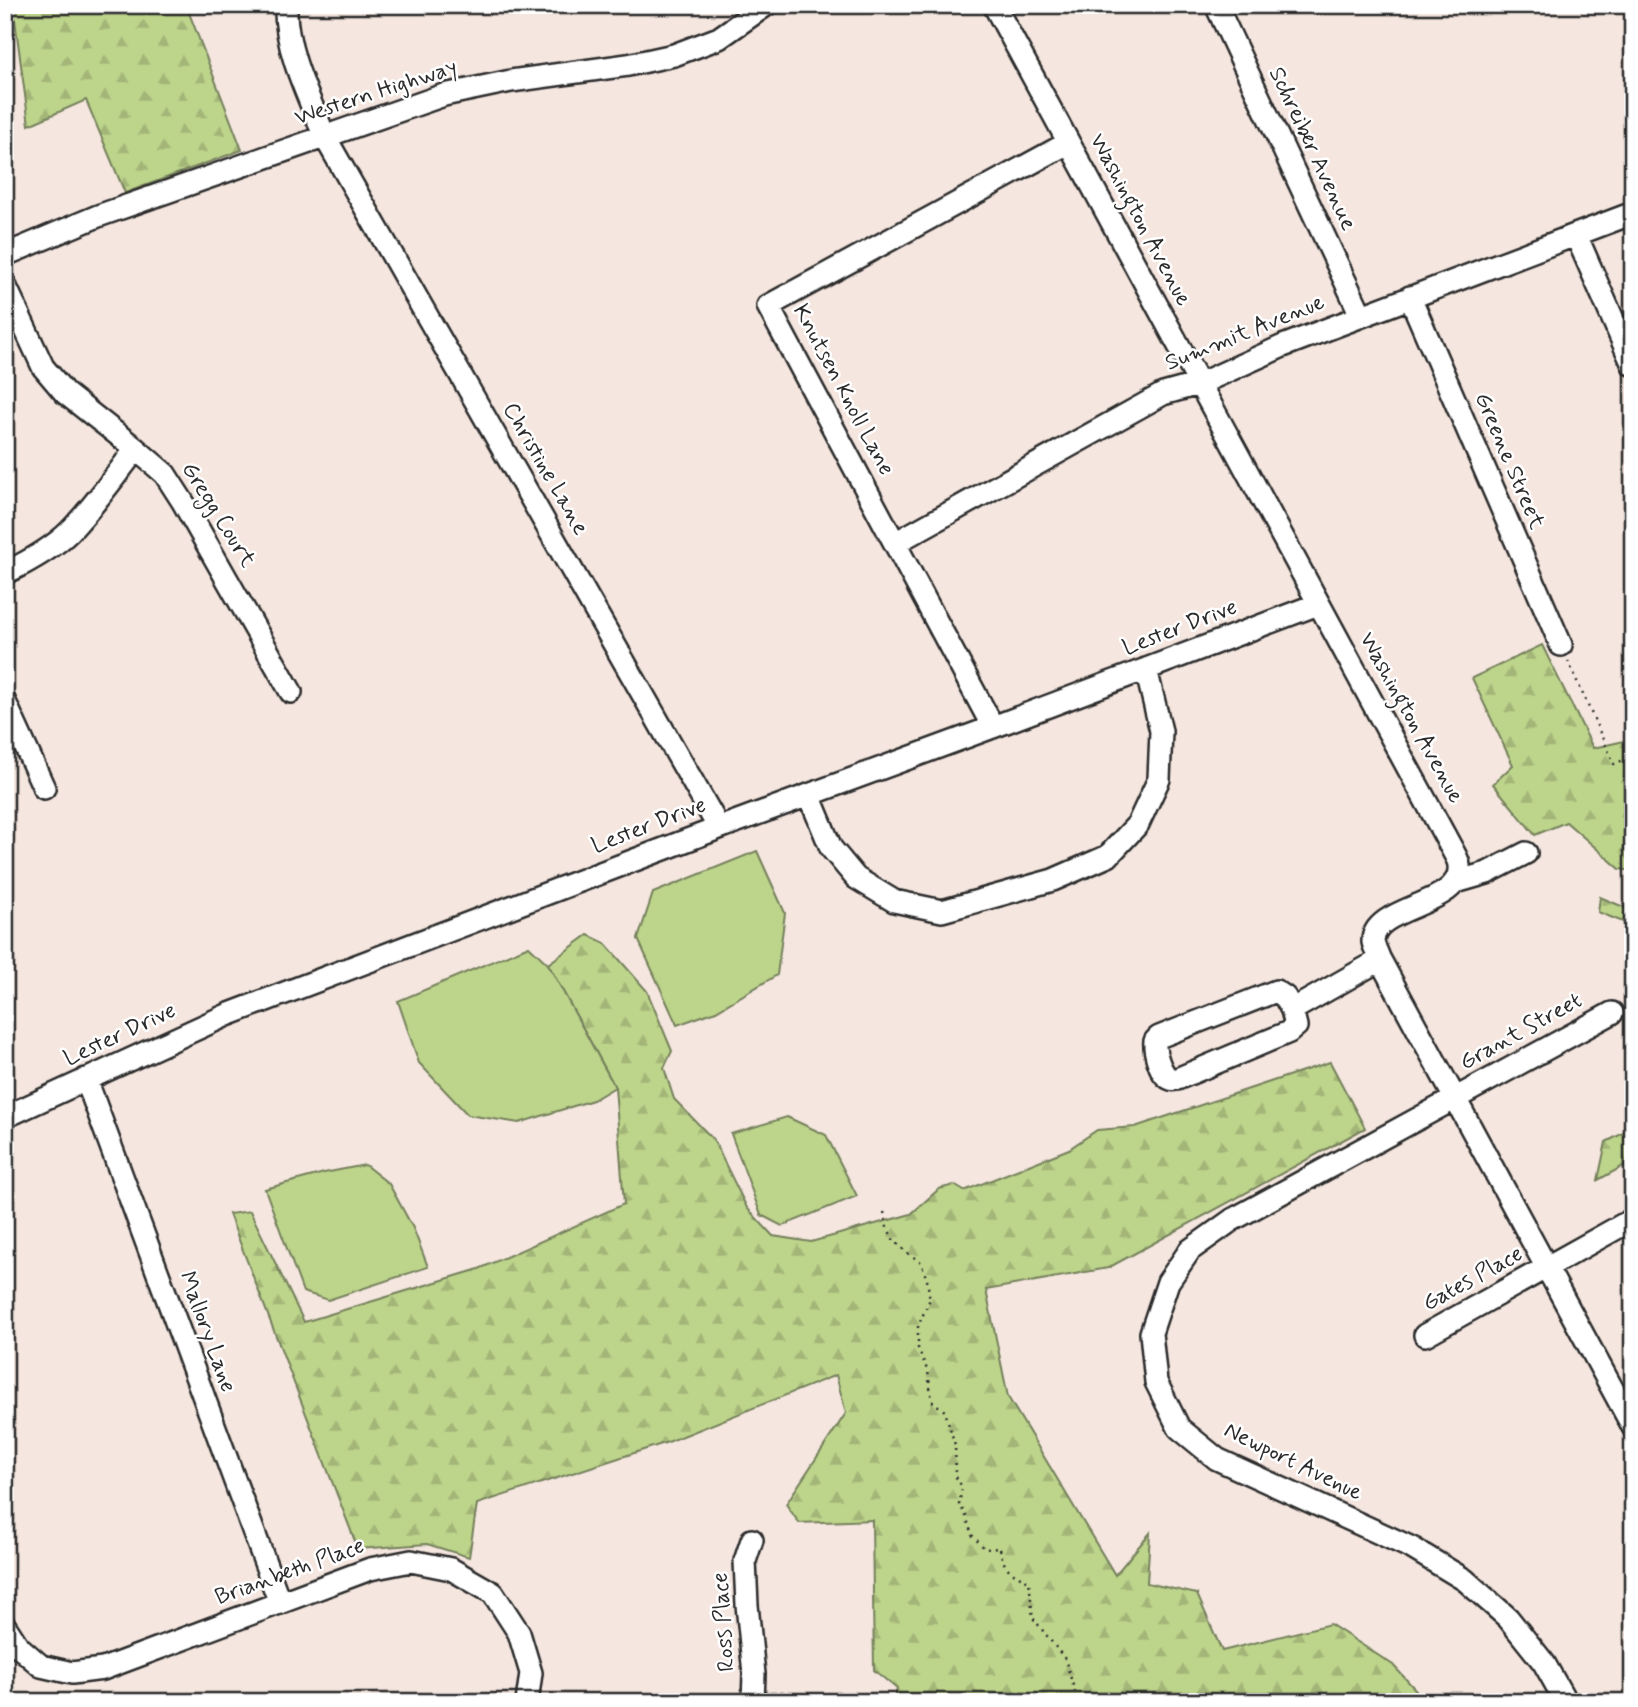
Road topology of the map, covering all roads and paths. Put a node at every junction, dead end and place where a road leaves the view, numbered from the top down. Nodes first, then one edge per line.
1 (286, 5) edge
2 (766, 5) edge
3 (994, 5) edge
4 (1216, 5) edge
5 (325, 137) junction
6 (1068, 143) junction
7 (1633, 213) edge
8 (1576, 235) junction
9 (5, 255) edge
10 (5, 285) edge
11 (1410, 297) junction
12 (1361, 316) junction
13 (1633, 365) edge
14 (1199, 384) junction
15 (136, 449) junction
16 (895, 542) junction
17 (5, 573) edge
18 (1318, 604) junction
19 (1561, 645) joint
20 (1146, 669) junction
21 (292, 692) dead end
22 (5, 702) edge
23 (993, 727) junction
24 (1633, 756) edge
25 (44, 789) dead end
26 (809, 795) junction
27 (719, 828) junction
28 (1526, 853) dead end
29 (1456, 882) junction
30 (1380, 960) junction
31 (1292, 1010) junction
32 (1612, 1013) dead end
33 (86, 1079) junction
34 (1456, 1098) junction
35 (5, 1117) edge
36 (884, 1212) dead end
37 (1633, 1219) edge
38 (1546, 1268) junction
39 (1424, 1335) dead end
40 (1633, 1427) edge
41 (752, 1540) dead end
42 (280, 1604) junction
43 (5, 1626) edge
44 (527, 1702) edge
45 (753, 1702) edge
46 (1078, 1702) edge
47 (1566, 1702) edge

1 - 5 street, Christine Lane
2 - 5 street, Western Highway
3 - 6 street, Washington Avenue
4 - 12 street, Schreiber Avenue
5 - 9 street, Western Highway
5 - 27 street, Christine Lane
6 - 14 street, Washington Avenue
6 - 16 street, Knutsen Knoll Lane
7 - 8 street, Summit Avenue
8 - 11 street, Summit Avenue
8 - 13 street
10 - 15 street, Gregg Court
11 - 12 street, Summit Avenue
11 - 19 street, Greene Street
12 - 14 street, Summit Avenue
14 - 16 street, Summit Avenue
14 - 18 street, Washington Avenue
15 - 17 street
15 - 21 street, Gregg Court
16 - 23 street, Knutsen Knoll Lane
18 - 20 street, Lester Drive
18 - 29 street, Washington Avenue
19 - 24 path
20 - 23 street, Lester Drive
20 - 26 street
22 - 25 street
23 - 26 street, Lester Drive
26 - 27 street, Lester Drive
27 - 33 street, Lester Drive
28 - 29 street
29 - 30 street
30 - 31 street
30 - 34 street
31 - 31 street
32 - 34 street, Grant Street
33 - 35 street, Lester Drive
33 - 42 street, Mallory Lane
34 - 38 street
34 - 47 street, Newport Avenue
36 - 46 path
37 - 38 street, Gates Place
38 - 39 street, Gates Place
38 - 40 street
41 - 45 street, Ross Place
42 - 43 street, Brianbeth Place
42 - 44 street, Brianbeth Place

